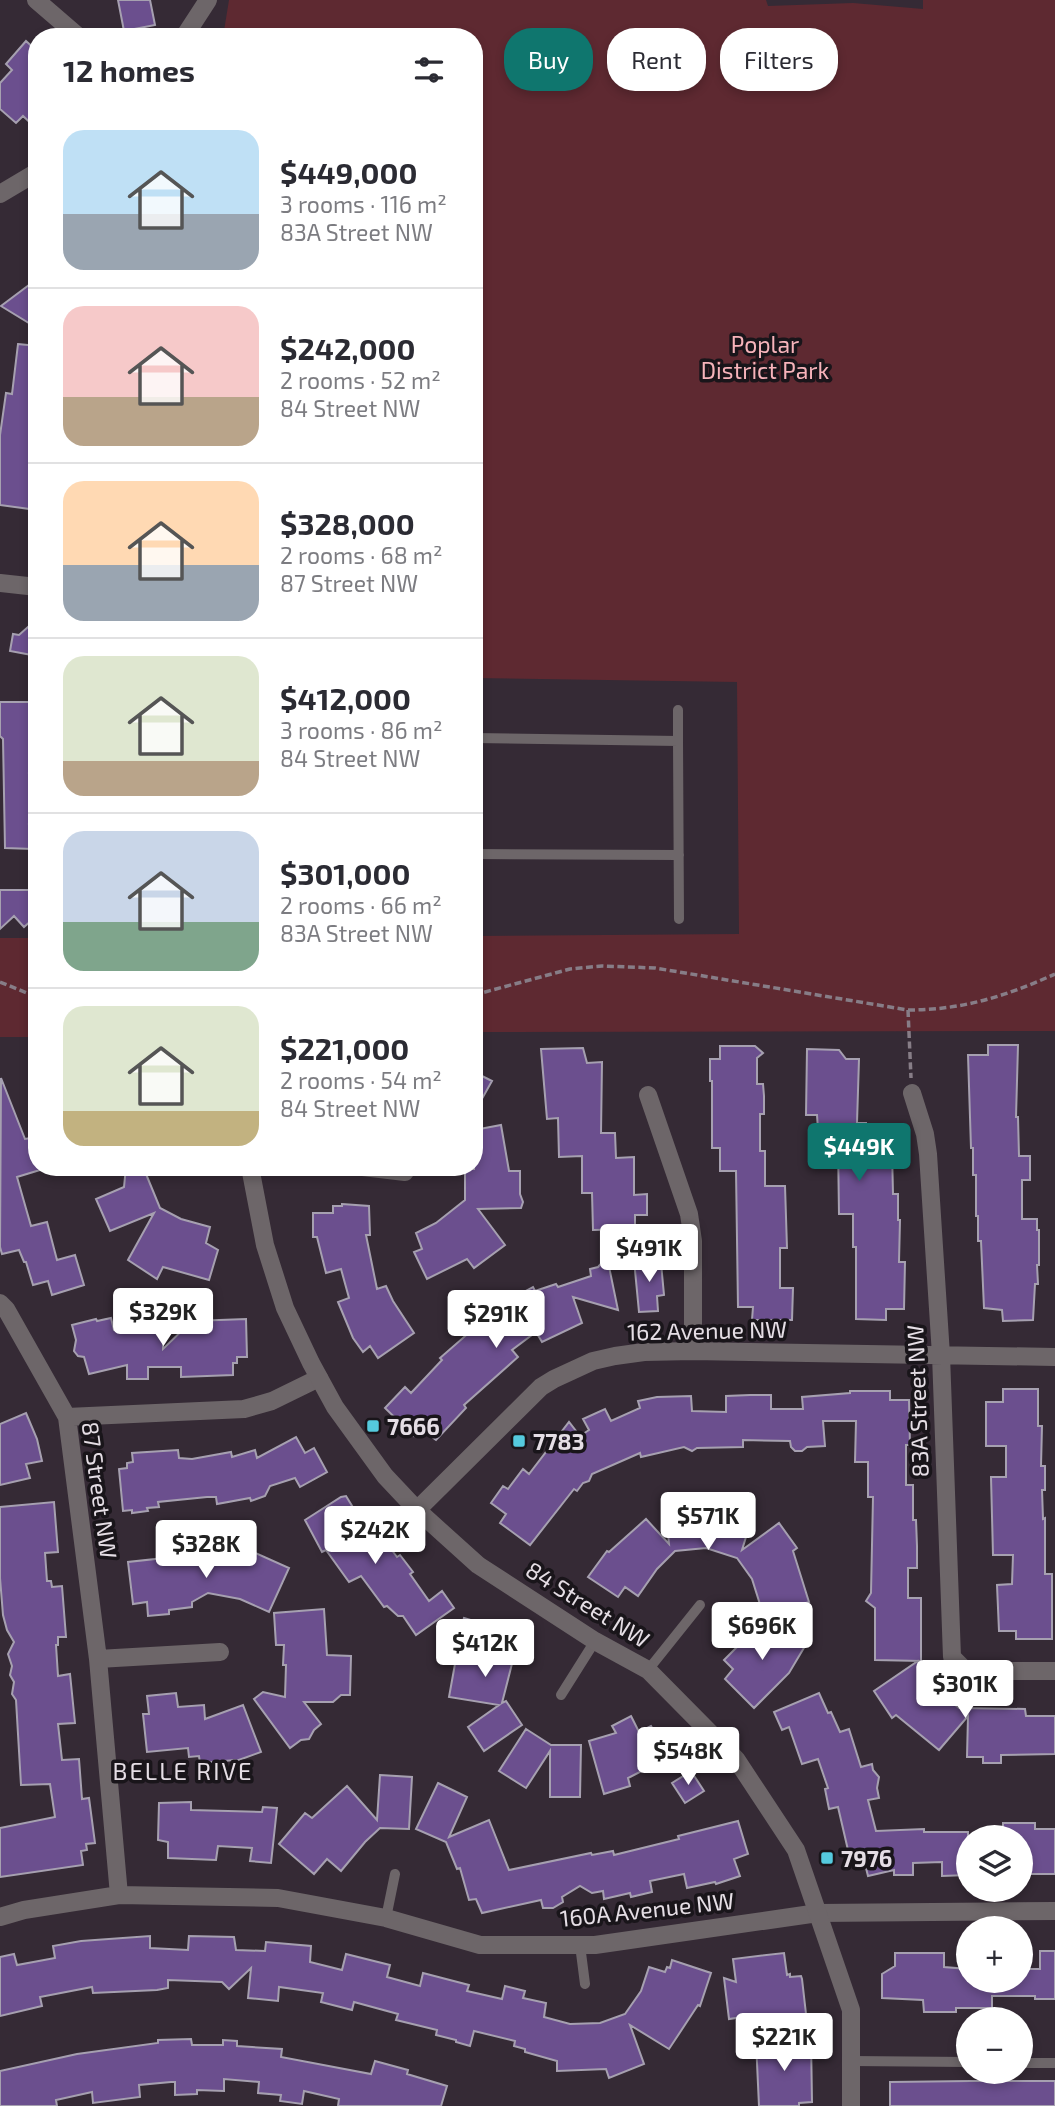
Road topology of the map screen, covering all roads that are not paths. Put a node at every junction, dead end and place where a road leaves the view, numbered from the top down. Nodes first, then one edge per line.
1 (36, 0) edge
2 (190, 0) edge
3 (208, 0) edge
4 (69, 28) edge
5 (187, 28) edge
6 (190, 28) edge
7 (28, 177) edge
8 (0, 194) edge
9 (0, 583) edge
10 (28, 586) edge
11 (678, 710) dead end
12 (483, 738) edge
13 (678, 741) junction
14 (483, 854) edge
15 (679, 855) junction
16 (679, 919) dead end
17 (912, 1093) road end
18 (648, 1094) dead end
19 (252, 1176) edge
20 (0, 1303) edge
21 (693, 1351) junction
22 (941, 1355) junction
23 (1055, 1357) edge
24 (319, 1378) junction
25 (67, 1417) junction
26 (417, 1510) junction
27 (700, 1605) dead end
28 (595, 1641) junction
29 (220, 1652) dead end
30 (98, 1659) junction
31 (648, 1670) junction
32 (1055, 1671) edge
33 (561, 1695) dead end
34 (395, 1874) dead end
35 (119, 1895) junction
36 (1055, 1911) edge
37 (818, 1913) junction
38 (0, 1917) edge
39 (386, 1918) junction
40 (580, 1945) junction
41 (585, 1984) dead end
42 (851, 2061) junction
43 (956, 2063) edge
44 (1033, 2063) edge
45 (1055, 2063) edge
46 (851, 2106) edge

1 - 4 street
2 - 5 street
3 - 6 street
7 - 8 street
9 - 10 street
11 - 13 lane
12 - 13 lane
13 - 15 lane
14 - 15 lane
15 - 16 lane
17 - 22 street, 83A Street NW
18 - 21 street
19 - 24 street, 84 Street NW
20 - 25 street, 87 Street NW
21 - 22 street, 162 Avenue NW
21 - 26 street, 162 Avenue NW
22 - 23 street, 162 Avenue NW
22 - 32 street, 83A Street NW
24 - 25 street
24 - 26 street, 84 Street NW
25 - 30 street, 87 Street NW
26 - 28 street, 84 Street NW
27 - 31 lane
28 - 31 street, 84 Street NW
28 - 33 lane
29 - 30 street
30 - 35 street, 87 Street NW
31 - 37 street, 84 Street NW
34 - 39 lane
35 - 38 street, 160A Avenue NW
35 - 39 street, 160A Avenue NW
36 - 37 street, 160A Avenue NW
37 - 40 street, 160A Avenue NW
37 - 42 street, 84 Street NW
39 - 40 street, 160A Avenue NW
40 - 41 lane
42 - 43 lane
42 - 46 street, 84 Street NW
44 - 45 lane

